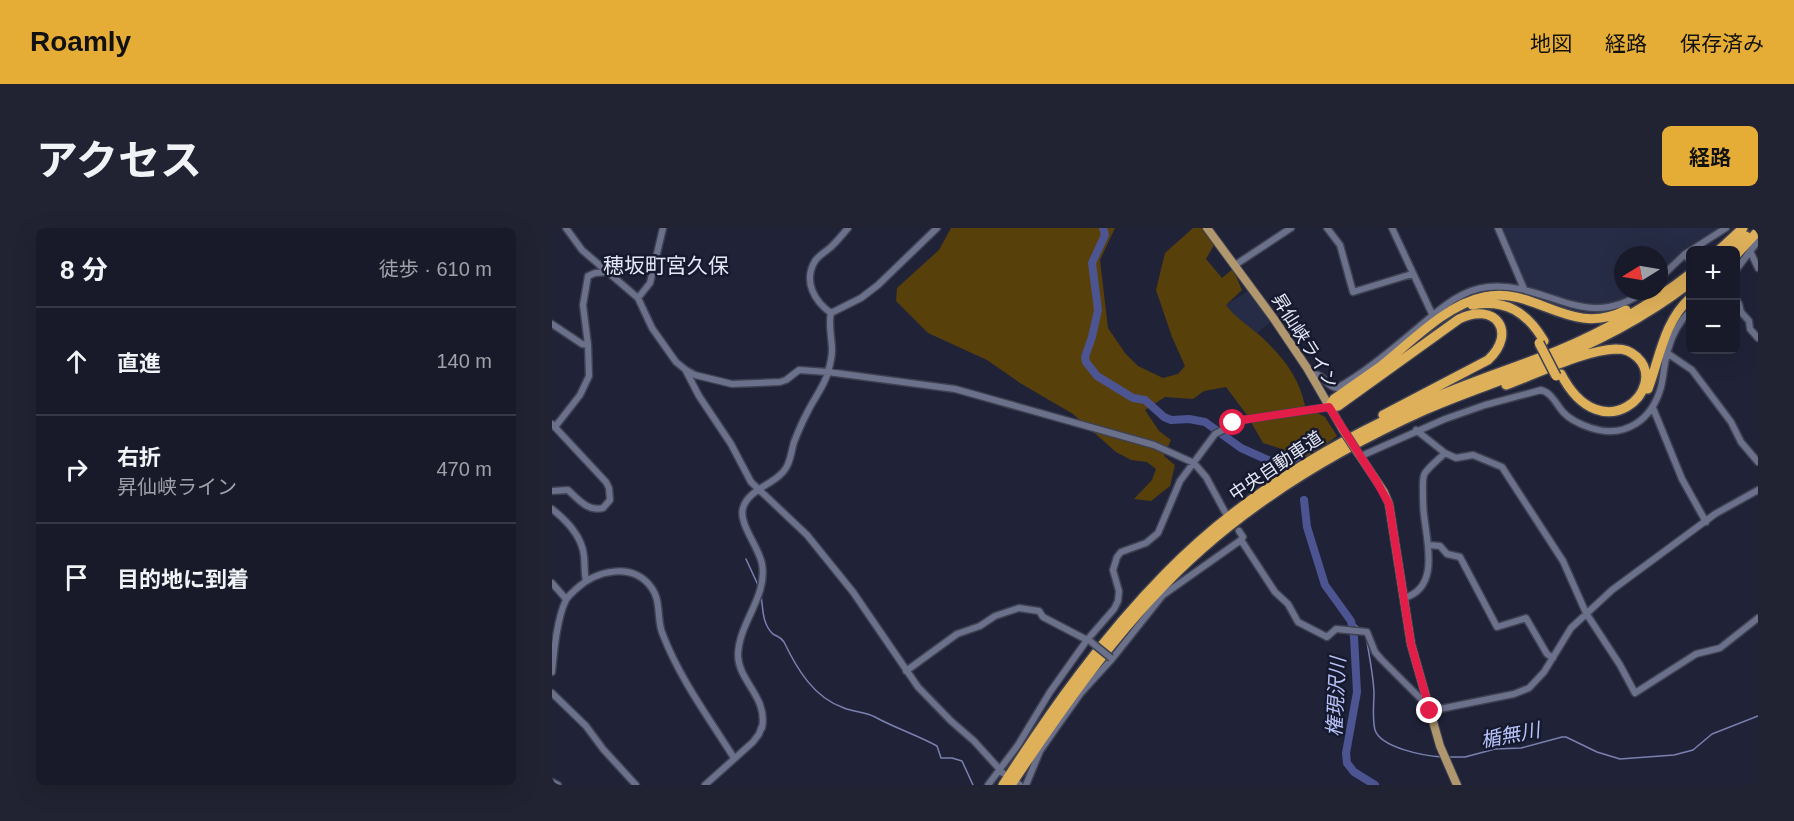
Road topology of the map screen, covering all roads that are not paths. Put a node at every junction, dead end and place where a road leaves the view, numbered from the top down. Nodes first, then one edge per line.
1 (566, 228) edge
2 (663, 228) edge
3 (848, 228) edge
4 (937, 228) edge
5 (1207, 228) edge
6 (1291, 228) edge
7 (1327, 228) edge
8 (1392, 228) edge
9 (1498, 228) edge
10 (1726, 228) edge
11 (1743, 228) edge
12 (1754, 228) edge
13 (1758, 231) edge
14 (1758, 241) edge
15 (1723, 246) edge
16 (1734, 246) edge
17 (1740, 251) edge
18 (1750, 251) junction
19 (1685, 254) joint
20 (1235, 265) junction
21 (1740, 265) edge
22 (1758, 268) edge
23 (1668, 270) edge
24 (609, 272) junction
25 (1412, 274) junction
26 (1686, 277) edge
27 (1680, 282) junction
28 (1686, 286) edge
29 (1524, 289) junction
30 (638, 298) junction
31 (1630, 300) edge
32 (1688, 300) edge
33 (1737, 300) edge
34 (831, 313) junction
35 (1433, 316) junction
36 (1686, 316) edge
37 (552, 324) edge
38 (1758, 339) edge
39 (588, 345) junction
40 (1667, 353) junction
41 (686, 370) junction
42 (1383, 370) junction
43 (828, 372) junction
44 (1558, 375) junction
45 (1312, 376) junction
46 (1329, 407) junction
47 (1653, 408) junction
48 (553, 425) edge
49 (1416, 430) junction
50 (1378, 433) junction
51 (1333, 447) junction
52 (1445, 453) junction
53 (1359, 455) junction
54 (1758, 462) edge
55 (1194, 463) junction
56 (759, 490) junction
57 (1758, 490) edge
58 (552, 491) edge
59 (552, 509) edge
60 (1225, 512) dead end
61 (1706, 522) junction
62 (1239, 531) dead end
63 (1241, 540) junction
64 (1429, 545) junction
65 (586, 581) junction
66 (552, 583) edge
67 (1404, 598) junction
68 (566, 599) junction
69 (1586, 613) junction
70 (1758, 618) edge
71 (1088, 640) junction
72 (1553, 658) junction
73 (1111, 659) junction
74 (906, 671) junction
75 (552, 672) edge
76 (552, 693) edge
77 (1426, 701) junction
78 (1430, 711) junction
79 (734, 758) junction
80 (1002, 771) junction
81 (552, 782) edge
82 (558, 785) edge
83 (636, 785) edge
84 (705, 785) edge
85 (988, 785) edge
86 (1003, 785) edge
87 (1019, 785) edge
88 (1457, 785) edge

1 - 24 street
2 - 30 street
3 - 34 street
4 - 34 street
5 - 20 main road, 昇仙峡ライン
6 - 20 street
7 - 25 street
8 - 25 street
9 - 29 street
10 - 19 street
11 - 15 highway
12 - 16 highway
13 - 17 highway
14 - 18 street
18 - 21 street
18 - 22 street
19 - 23 street
20 - 45 main road, 昇仙峡ライン
24 - 30 street
24 - 39 street
25 - 35 street
26 - 27 highway, 中央自動車道
27 - 42 highway
27 - 51 highway, 中央自動車道
28 - 50 highway, 中央自動車道
29 - 31 street
29 - 35 street
30 - 41 street
32 - 44 highway
33 - 38 street
34 - 43 street
35 - 45 street
36 - 40 street
37 - 39 street
39 - 48 street
40 - 47 street
40 - 54 street
41 - 43 street
41 - 56 street
42 - 44 highway, bridge
42 - 46 highway
42 - 51 highway
43 - 55 street
43 - 56 street
44 - 50 highway
45 - 46 main road, 昇仙峡ライン
46 - 53 main road, 昇仙峡ライン, bridge
46 - 55 street
47 - 49 street
47 - 61 street
48 - 58 street
49 - 52 street
49 - 53 street
50 - 87 highway, 中央自動車道
51 - 86 highway, 中央自動車道
52 - 64 street
52 - 69 street
53 - 67 main road, 昇仙峡ライン
55 - 60 street
55 - 71 street
56 - 74 street
56 - 79 street
57 - 61 street
59 - 65 street
61 - 69 street
62 - 63 street
63 - 73 street
63 - 77 street
64 - 67 street
64 - 72 street
65 - 68 street
65 - 79 street
66 - 68 street
67 - 77 main road, 昇仙峡ライン
68 - 75 street
69 - 70 street
69 - 72 street
71 - 73 street, bridge
71 - 74 street
71 - 80 street
72 - 78 street
73 - 87 street
74 - 80 street
76 - 83 street
77 - 78 main road, 昇仙峡ライン
78 - 88 main road, 昇仙峡ライン
79 - 84 street
80 - 85 street
81 - 82 street

